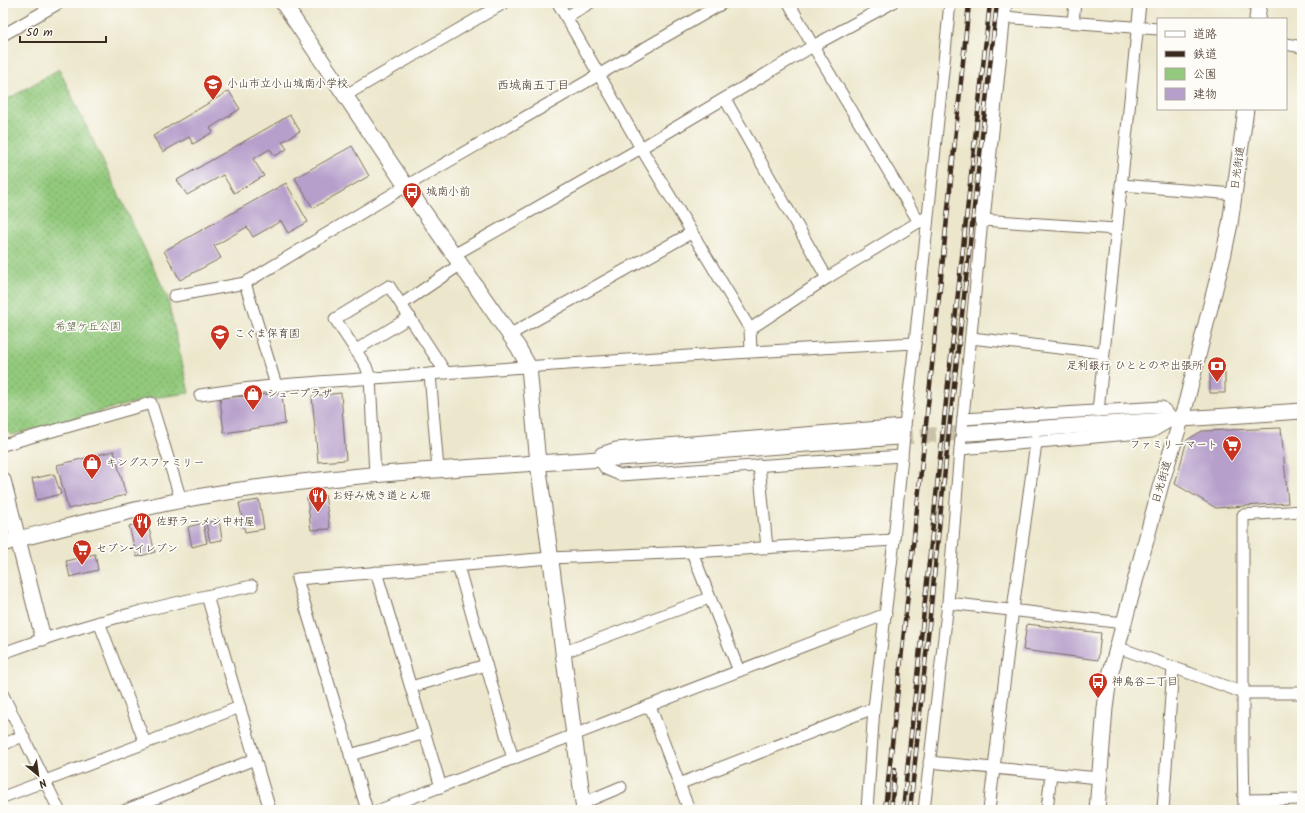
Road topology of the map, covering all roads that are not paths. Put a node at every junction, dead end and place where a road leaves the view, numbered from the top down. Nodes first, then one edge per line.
1 (59, 3) edge
2 (504, 3) edge
3 (558, 3) edge
4 (590, 3) edge
5 (723, 3) edge
6 (789, 3) edge
7 (892, 3) edge
8 (950, 3) edge
9 (1074, 3) edge
10 (1140, 3) edge
11 (1259, 3) edge
12 (288, 4) edge
13 (1003, 10) edge
14 (566, 17) junction
15 (1257, 18) edge
16 (1073, 22) junction
17 (1138, 26) junction
18 (1157, 29) edge
19 (3, 35) edge
20 (1287, 44) edge
21 (813, 46) junction
22 (1302, 47) edge
23 (599, 74) junction
24 (346, 95) junction
25 (725, 99) junction
26 (1246, 110) edge
27 (641, 148) junction
28 (1121, 184) junction
29 (406, 186) junction
30 (1234, 194) junction
31 (924, 219) junction
32 (982, 220) junction
33 (1116, 229) junction
34 (691, 233) junction
35 (458, 260) junction
36 (827, 278) junction
37 (245, 283) junction
38 (174, 296) dead end
39 (402, 304) junction
40 (410, 317) junction
41 (750, 329) junction
42 (509, 335) junction
43 (971, 338) junction
44 (915, 343) junction
45 (356, 350) junction
46 (751, 351) junction
47 (1103, 353) junction
48 (529, 367) junction
49 (446, 373) junction
50 (430, 374) junction
51 (370, 378) junction
52 (276, 385) junction
53 (200, 395) dead end
54 (1098, 411) junction
55 (1302, 411) edge
56 (1178, 418) junction
57 (966, 426) junction
58 (901, 431) junction
59 (1036, 443) junction
60 (3, 445) edge
61 (960, 449) junction
62 (902, 456) junction
63 (599, 459) junction
64 (538, 463) junction
65 (759, 465) junction
66 (438, 469) junction
67 (375, 474) junction
68 (3, 480) edge
69 (181, 500) junction
70 (1302, 511) edge
71 (18, 540) junction
72 (894, 540) junction
73 (3, 544) edge
74 (767, 548) junction
75 (692, 552) junction
76 (550, 558) junction
77 (458, 566) junction
78 (376, 572) junction
79 (252, 586) dead end
80 (207, 596) junction
81 (709, 598) junction
82 (948, 603) junction
83 (1012, 609) junction
84 (886, 614) junction
85 (99, 622) junction
86 (1124, 623) junction
87 (43, 638) junction
88 (1117, 647) junction
89 (3, 653) edge
90 (562, 653) junction
91 (486, 665) junction
92 (1174, 667) junction
93 (739, 671) junction
94 (411, 687) junction
95 (1244, 693) junction
96 (1302, 693) edge
97 (3, 695) edge
98 (650, 706) junction
99 (240, 707) junction
100 (874, 708) junction
101 (425, 733) junction
102 (574, 735) junction
103 (22, 736) junction
104 (145, 744) junction
105 (3, 745) edge
106 (350, 755) junction
107 (255, 759) junction
108 (513, 759) junction
109 (929, 762) junction
110 (994, 768) junction
111 (1052, 773) junction
112 (1099, 778) junction
113 (45, 781) junction
114 (679, 784) junction
115 (441, 787) junction
116 (621, 787) dead end
117 (3, 797) edge
118 (1302, 799) edge
119 (1244, 805) edge
120 (584, 807) edge
121 (59, 810) edge
122 (126, 810) edge
123 (270, 810) edge
124 (367, 810) edge
125 (380, 810) edge
126 (689, 810) edge
127 (867, 810) edge
128 (924, 810) edge
129 (989, 810) edge
130 (1047, 810) edge
131 (1097, 810) edge
132 (1163, 810) edge

1 - 19 street
2 - 24 street
3 - 14 street
4 - 14 street
5 - 23 street
6 - 21 street
7 - 21 street
8 - 31 street
9 - 16 street
10 - 17 street
11 - 15 street
12 - 24 street
13 - 16 street
13 - 32 street
14 - 23 street
16 - 17 street
17 - 18 street
17 - 28 street
20 - 22 street
21 - 25 street
21 - 31 street
23 - 27 street
23 - 29 street
24 - 29 street
25 - 27 street
25 - 36 street
26 - 30 street, 日光街道
27 - 34 street
27 - 35 street
28 - 30 street
28 - 33 street
29 - 35 street
29 - 37 street
30 - 56 street, 日光街道
31 - 36 street
31 - 44 street
32 - 33 street
32 - 43 street
33 - 47 street
34 - 41 street
34 - 42 street
35 - 39 street
35 - 42 street
36 - 41 street
37 - 38 street
37 - 52 street
39 - 40 street
39 - 45 street
40 - 45 street
40 - 49 street
41 - 46 street
42 - 48 street
43 - 47 street
43 - 57 street
44 - 46 street
44 - 58 street
45 - 51 street
46 - 48 street
47 - 54 street
48 - 49 street
48 - 64 street
49 - 50 street
50 - 51 street
50 - 66 street
51 - 52 street
51 - 67 street
52 - 53 street
54 - 56 street
54 - 57 street
55 - 56 street
56 - 57 street
56 - 59 street
56 - 86 street, 日光街道
57 - 61 street
58 - 62 street
58 - 63 street
59 - 61 street
59 - 83 street
60 - 69 street
61 - 82 street
62 - 65 street
62 - 72 street
63 - 64 street
63 - 65 street
64 - 66 street
64 - 76 street
65 - 74 street
66 - 67 street
67 - 69 street
68 - 71 street
69 - 71 street
70 - 95 street
71 - 73 street
71 - 87 street
72 - 74 street
72 - 84 street
74 - 75 street
75 - 76 street
75 - 81 street
76 - 77 street
76 - 90 street
77 - 78 street
77 - 91 street
78 - 94 street
78 - 106 street
79 - 80 street
80 - 85 street
80 - 99 street
81 - 90 street
81 - 93 street
82 - 83 street
82 - 109 street
83 - 86 street
83 - 110 street
84 - 93 street
84 - 100 street
85 - 87 street
85 - 104 street
86 - 88 street, 日光街道
87 - 89 street
88 - 92 street
88 - 112 street, 日光街道
90 - 102 street
91 - 94 street
91 - 108 street
92 - 95 street
92 - 132 street
93 - 98 street
94 - 101 street
95 - 96 street
95 - 119 street
97 - 103 street
98 - 102 street
98 - 114 street
99 - 104 street
99 - 107 street
100 - 114 street
100 - 127 street
101 - 106 street
101 - 115 street
102 - 108 street
102 - 120 street
103 - 105 street
103 - 113 street
104 - 113 street
106 - 124 street
107 - 122 street
107 - 123 street
108 - 115 street
109 - 110 street
109 - 128 street
110 - 111 street
110 - 129 street
111 - 112 street
111 - 130 street
112 - 131 street, 日光街道
113 - 117 street
113 - 121 street
114 - 126 street
115 - 125 street
116 - 120 street
118 - 119 street

